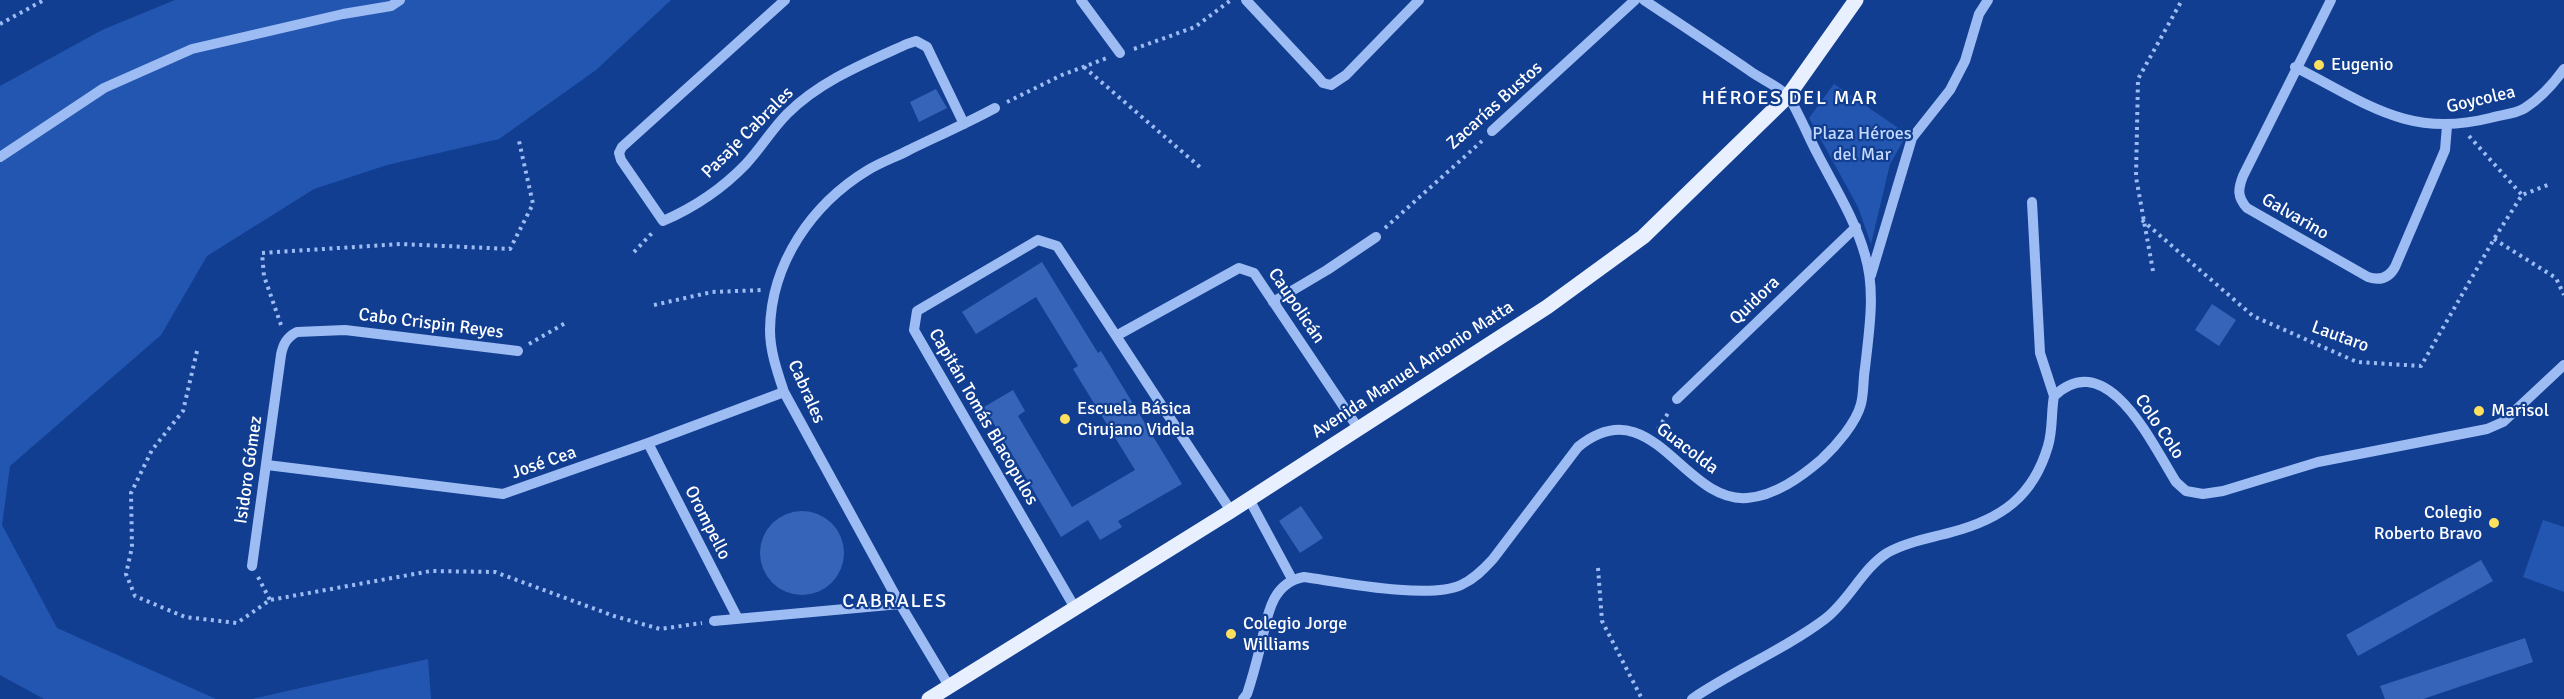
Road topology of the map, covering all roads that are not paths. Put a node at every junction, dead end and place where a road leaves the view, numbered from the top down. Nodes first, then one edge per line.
1 (400, 0) edge
2 (785, 0) edge
3 (1081, 0) edge
4 (1246, 0) edge
5 (1419, 0) edge
6 (1635, 0) edge
7 (1644, 0) edge
8 (1856, 0) edge
9 (1988, 0) edge
10 (2331, 0) edge
11 (1119, 53) road end
12 (2295, 67) junction
13 (2564, 69) edge
14 (1788, 96) junction
15 (995, 108) road end
16 (964, 124) junction
17 (2447, 126) junction
18 (1492, 131) road end
19 (0, 158) edge
20 (2032, 202) dead end
21 (1856, 227) junction
22 (1376, 237) road end
23 (1870, 278) junction
24 (1273, 302) junction
25 (1116, 336) junction
26 (286, 340) joint
27 (518, 351) road end
28 (2564, 364) edge
29 (784, 392) junction
30 (2054, 396) junction
31 (1677, 399) road end
32 (1358, 428) junction
33 (648, 443) junction
34 (267, 465) junction
35 (1249, 499) junction
36 (1231, 511) junction
37 (252, 566) road end
38 (1292, 579) junction
39 (900, 604) junction
40 (1075, 608) junction
41 (737, 617) junction
42 (714, 621) road end
43 (949, 686) junction
44 (928, 699) edge
45 (1244, 699) edge
46 (1692, 699) edge

1 - 19 street
2 - 16 street, Pasaje Cabrales
3 - 11 street
4 - 5 street
6 - 18 street, Zacarías Bustos
7 - 14 street
8 - 14 main road, Avenida Manuel Antonio Matta
9 - 23 street, Guacolda
10 - 12 street, Galvarino
12 - 17 street, Goycolea
12 - 17 street, Galvarino
13 - 17 street, Goycolea
14 - 21 street, Guacolda
14 - 32 main road, Avenida Manuel Antonio Matta
15 - 16 street, Cabrales
16 - 29 street, Cabrales
20 - 30 street
21 - 23 street, Guacolda
21 - 31 street, Quidora
22 - 24 street
23 - 38 street, Guacolda
24 - 25 street, Caupolicán
24 - 32 street, Caupolicán
25 - 36 street, Capitán Tomás Blacopulos
25 - 40 street, Capitán Tomás Blacopulos
26 - 27 street, Cabo Crispin Reyes
26 - 34 street, Isidoro Gómez
28 - 30 street, Colo Colo
29 - 33 street, José Cea
29 - 39 street, Cabrales
30 - 46 street
32 - 35 main road, Avenida Manuel Antonio Matta
33 - 34 street, José Cea
33 - 41 street, Orompello
34 - 37 street, Isidoro Gómez
35 - 36 main road, Avenida Manuel Antonio Matta
35 - 38 street
36 - 40 main road, Avenida Manuel Antonio Matta
38 - 45 street
39 - 41 street
39 - 43 street, Cabrales
40 - 43 main road, Avenida Manuel Antonio Matta
41 - 42 street
43 - 44 main road, Avenida Manuel Antonio Matta

